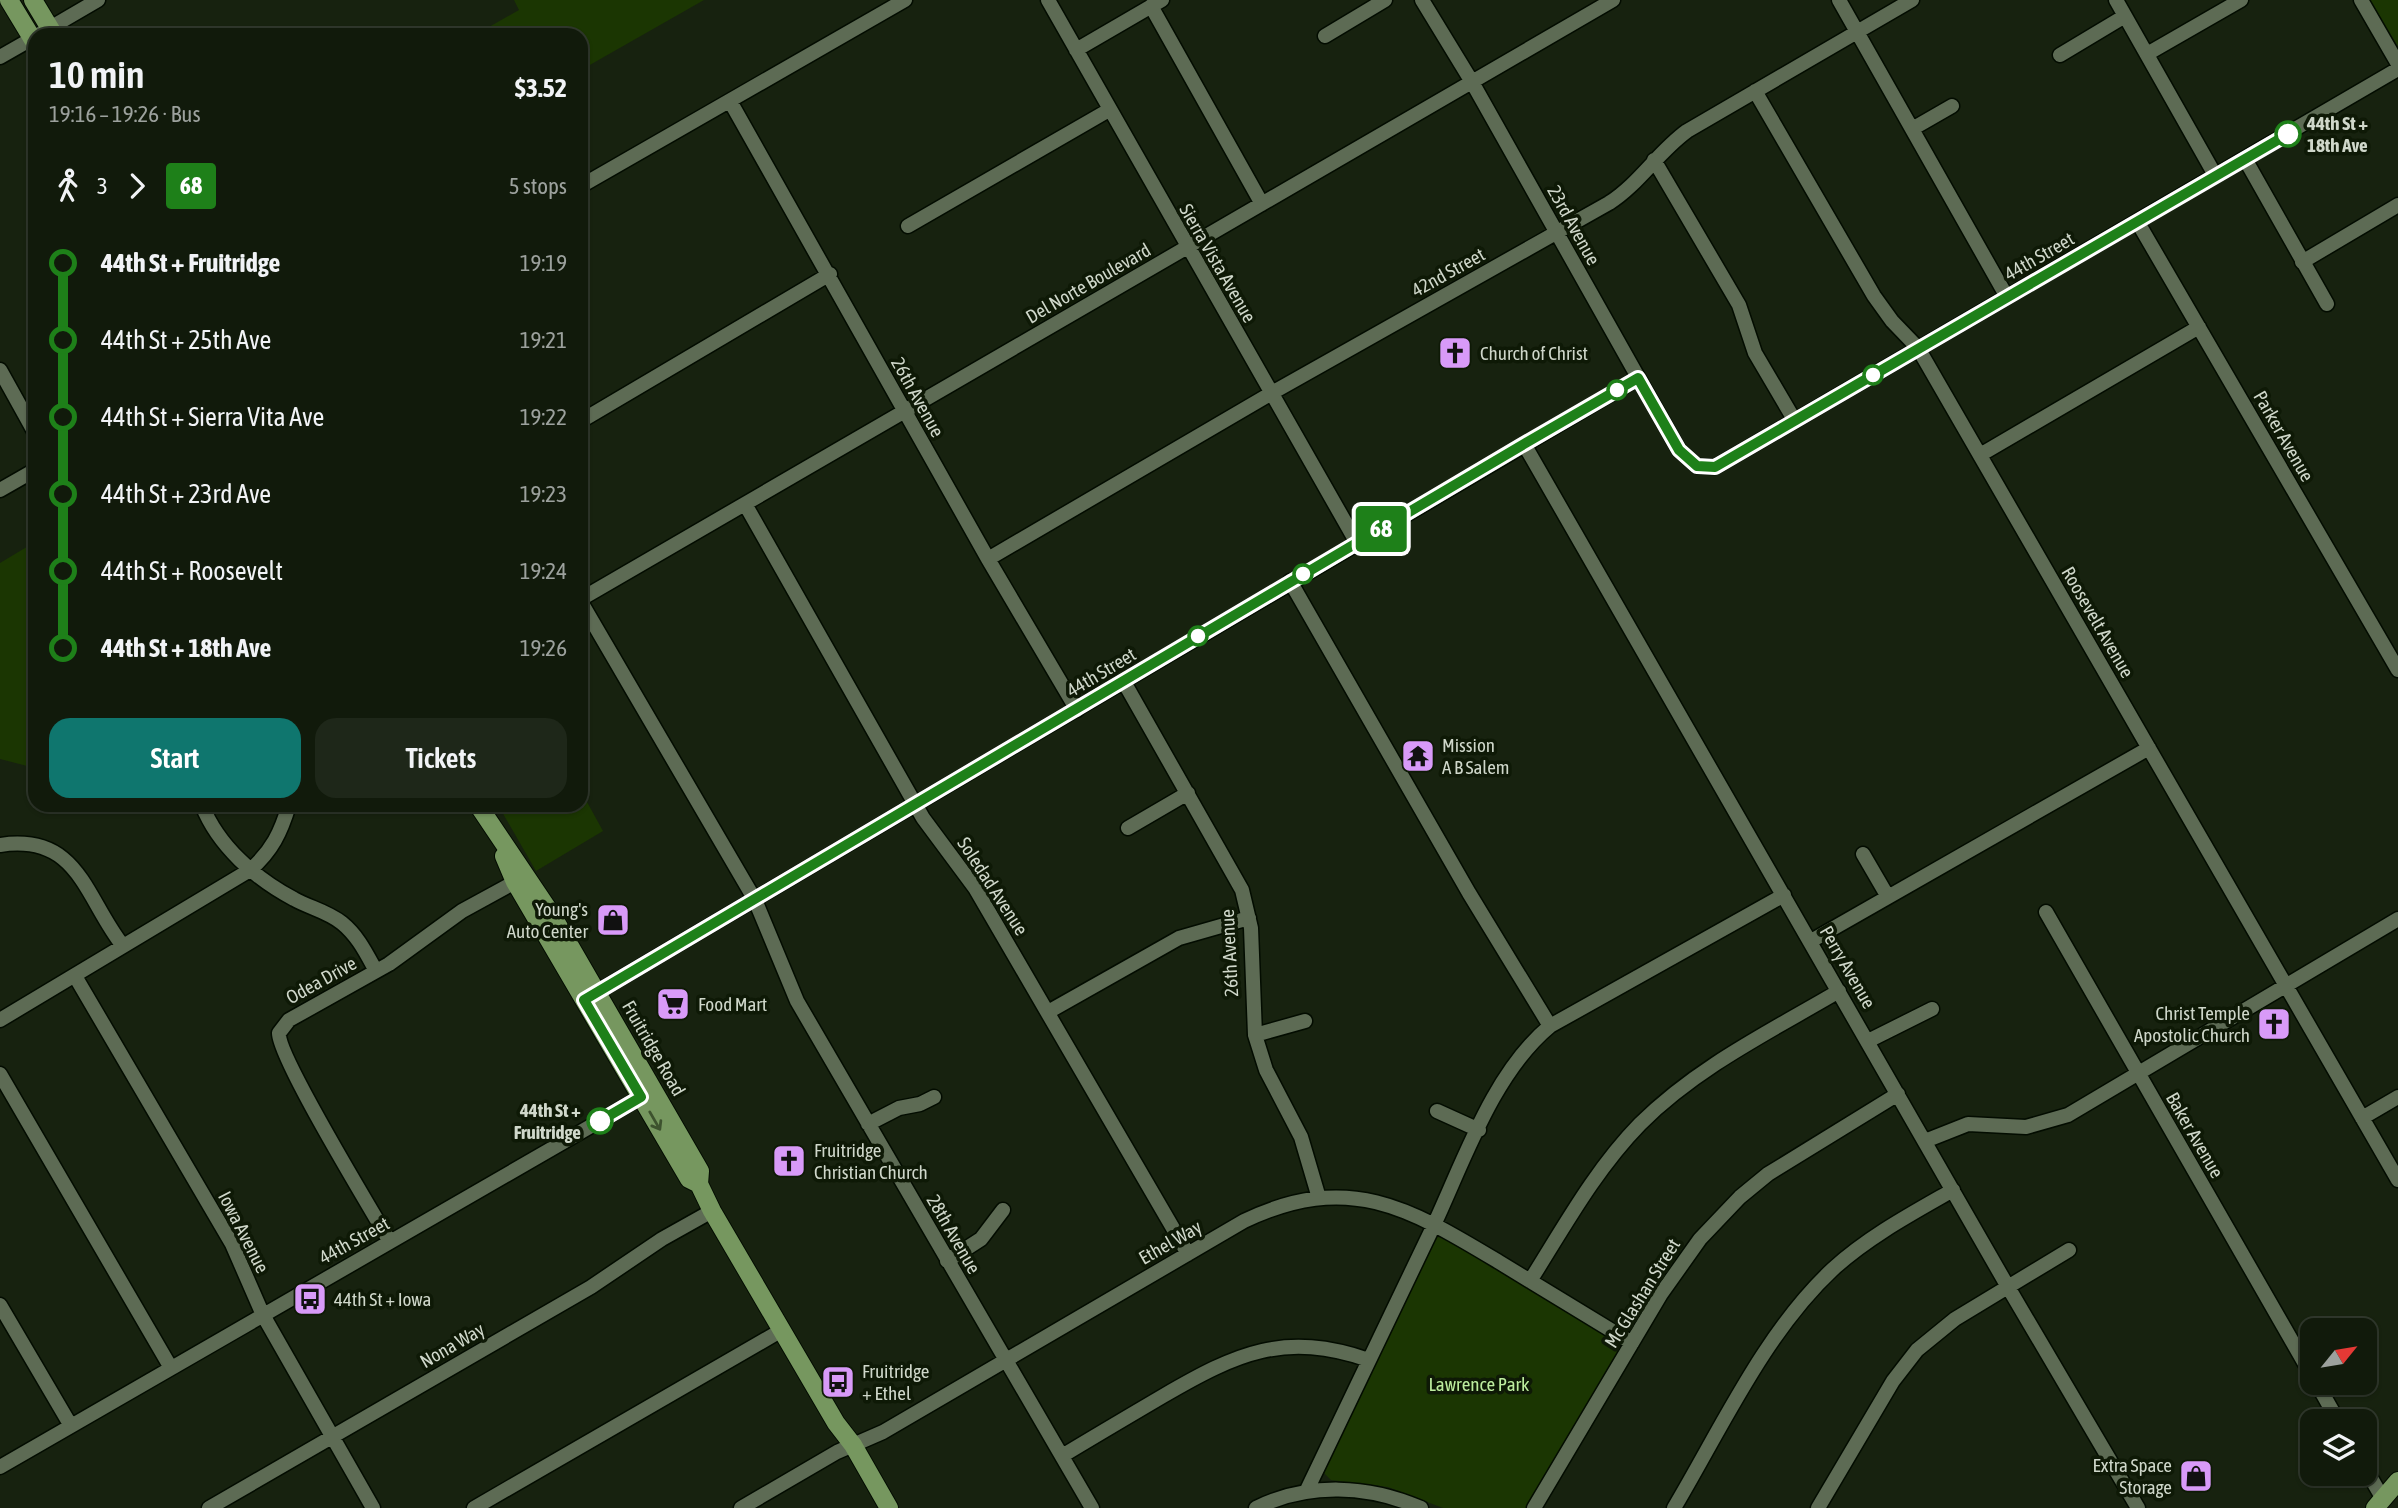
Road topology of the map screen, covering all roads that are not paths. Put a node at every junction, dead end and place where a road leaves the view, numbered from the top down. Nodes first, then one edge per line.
1 (9, 0) edge
2 (33, 0) edge
3 (98, 0) edge
4 (905, 0) edge
5 (1048, 0) edge
6 (1385, 0) edge
7 (1422, 0) edge
8 (1613, 0) edge
9 (1839, 0) edge
10 (1912, 0) edge
11 (2116, 0) edge
12 (2241, 0) edge
13 (2361, 0) edge
14 (1157, 3) edge
15 (2125, 16) junction
16 (34, 28) edge
17 (39, 28) edge
18 (54, 28) edge
19 (1857, 32) junction
20 (1325, 36) dead end
21 (28, 43) edge
22 (1076, 50) junction
23 (2147, 54) junction
24 (2060, 55) dead end
25 (0, 57) edge
26 (2398, 66) edge
27 (1472, 82) junction
28 (1755, 91) junction
29 (730, 101) junction
30 (1952, 106) dead end
31 (1109, 110) junction
32 (1912, 129) junction
33 (2245, 159) junction
34 (1654, 160) junction
35 (2215, 175) junction
36 (588, 182) edge
37 (1262, 204) junction
38 (2398, 205) edge
39 (2137, 221) junction
40 (908, 226) dead end
41 (1556, 233) junction
42 (1188, 248) junction
43 (2302, 262) junction
44 (830, 274) junction
45 (2007, 297) junction
46 (2327, 304) dead end
47 (2199, 327) junction
48 (1918, 348) junction
49 (0, 370) edge
50 (1638, 378) junction
51 (1270, 394) junction
52 (904, 411) junction
53 (588, 417) edge
54 (28, 420) edge
55 (1795, 421) junction
56 (1524, 444) junction
57 (1980, 456) junction
58 (1697, 466) joint
59 (28, 474) edge
60 (0, 490) edge
61 (745, 504) junction
62 (1357, 543) junction
63 (988, 559) junction
64 (1290, 581) junction
65 (588, 596) edge
66 (588, 612) edge
67 (2398, 670) edge
68 (1124, 682) junction
69 (1077, 710) junction
70 (2149, 748) junction
71 (1188, 793) junction
72 (918, 805) junction
73 (204, 812) edge
74 (287, 812) edge
75 (482, 812) edge
76 (1128, 828) dead end
77 (493, 831) junction
78 (0, 845) edge
79 (1863, 854) dead end
80 (250, 870) junction
81 (515, 882) junction
82 (1784, 895) junction
83 (1888, 897) junction
84 (755, 900) junction
85 (2046, 912) dead end
86 (1250, 918) junction
87 (2398, 919) edge
88 (1811, 941) junction
89 (123, 946) junction
90 (376, 971) junction
91 (75, 976) junction
92 (2285, 984) junction
93 (1839, 991) junction
94 (590, 996) junction
95 (1932, 1009) dead end
96 (1048, 1013) junction
97 (0, 1020) edge
98 (1305, 1020) dead end
99 (1550, 1026) junction
100 (1255, 1035) junction
101 (1868, 1041) junction
102 (2136, 1073) junction
103 (0, 1074) edge
104 (648, 1094) junction
105 (1898, 1094) junction
106 (934, 1097) dead end
107 (2398, 1097) edge
108 (1437, 1111) dead end
109 (2362, 1118) junction
110 (868, 1124) junction
111 (1479, 1130) junction
112 (1925, 1141) junction
113 (2398, 1180) edge
114 (1953, 1190) junction
115 (1319, 1198) junction
116 (1003, 1209) dead end
117 (712, 1211) junction
118 (1434, 1223) junction
119 (390, 1242) junction
120 (2069, 1250) dead end
121 (1188, 1254) junction
122 (947, 1261) junction
123 (1530, 1281) junction
124 (2007, 1287) junction
125 (2, 1313) edge
126 (263, 1315) junction
127 (782, 1330) junction
128 (1632, 1343) junction
129 (2300, 1355) edge
130 (1006, 1359) junction
131 (1369, 1360) junction
132 (171, 1368) junction
133 (71, 1426) junction
134 (331, 1436) junction
135 (853, 1445) junction
136 (1062, 1456) junction
137 (0, 1467) edge
138 (2398, 1481) edge
139 (2372, 1486) edge
140 (1306, 1492) junction
141 (2379, 1503) edge
142 (209, 1508) edge
143 (373, 1508) edge
144 (474, 1508) edge
145 (741, 1508) edge
146 (889, 1508) edge
147 (1092, 1508) edge
148 (1256, 1508) edge
149 (1421, 1508) edge
150 (1534, 1508) edge
151 (1674, 1508) edge
152 (1818, 1508) edge
153 (2138, 1508) edge

1 - 16 main road
2 - 17 main road
3 - 18 street
4 - 29 street
5 - 22 street, Sierra Vista Avenue
6 - 20 street
7 - 27 street, 23rd Avenue
8 - 27 street, Del Norte Boulevard
9 - 19 street
10 - 19 street, 42nd Street
11 - 15 street
12 - 23 street
13 - 26 street
14 - 22 street
14 - 37 street
15 - 23 street
15 - 24 street
19 - 28 street, 42nd Street
19 - 32 street
21 - 25 street
22 - 31 street, Sierra Vista Avenue
23 - 35 street
26 - 33 street, 44th Street
27 - 37 street, Del Norte Boulevard
27 - 41 street, 23rd Avenue
28 - 34 street, 42nd Street
28 - 48 street, Roosevelt Avenue
29 - 36 street
29 - 44 street, 26th Avenue
30 - 32 street
31 - 40 street
31 - 42 street, Sierra Vista Avenue
32 - 45 street
33 - 35 street, 44th Street
33 - 43 street
34 - 41 street, 42nd Street
34 - 55 street
35 - 39 street, 44th Street
37 - 42 street, Del Norte Boulevard
38 - 43 street
39 - 45 street, 44th Street
39 - 47 street, Parker Avenue
41 - 50 street, 23rd Avenue
41 - 51 street, 42nd Street
42 - 51 street, Sierra Vista Avenue
42 - 52 street, Del Norte Boulevard
43 - 46 street
44 - 52 street, 26th Avenue
44 - 53 street
45 - 48 street, 44th Street
47 - 57 street
47 - 67 street, Parker Avenue
48 - 55 street, 44th Street
48 - 57 street, Roosevelt Avenue
49 - 54 street
50 - 56 street, 44th Street
50 - 58 street, 23rd Avenue
51 - 62 street, Sierra Vista Avenue
51 - 63 street, 42nd Street
52 - 61 street, Del Norte Boulevard
52 - 63 street, 26th Avenue
55 - 58 street, 44th Street
56 - 62 street, 44th Street
56 - 82 street, Perry Avenue
57 - 70 street, Roosevelt Avenue
59 - 60 street
61 - 65 street, Del Norte Boulevard
61 - 72 street, Soledad Avenue
62 - 64 street, 44th Street
63 - 69 street, 26th Avenue
64 - 68 street, 44th Street
64 - 99 street
66 - 84 street, 28th Avenue
68 - 69 street, 44th Street
68 - 71 street, 26th Avenue
69 - 72 street, 44th Street
70 - 83 street
70 - 92 street, Roosevelt Avenue
71 - 76 street
71 - 86 street, 26th Avenue
72 - 84 street, 44th Street
72 - 96 street, Soledad Avenue
73 - 80 street
74 - 80 street
75 - 77 main road, Fruitridge Road
77 - 81 main road, Fruitridge Road
77 - 94 main road, Fruitridge Road
78 - 89 street
79 - 83 street
80 - 89 street
80 - 90 street
81 - 90 street, Odea Drive
81 - 94 main road, Fruitridge Road
82 - 88 street, Perry Avenue
82 - 99 street
83 - 88 street
84 - 94 street, 44th Street
84 - 110 street, 28th Avenue
85 - 102 street, Baker Avenue
86 - 96 street
86 - 100 street, 26th Avenue
87 - 92 street
88 - 93 street, Perry Avenue
89 - 91 street
90 - 119 street, Odea Drive
91 - 97 street
91 - 126 street, Iowa Avenue
92 - 102 street
92 - 109 street, Roosevelt Avenue
93 - 101 street, Perry Avenue
93 - 123 street
94 - 104 main road, Fruitridge Road
95 - 101 street
96 - 121 street, Soledad Avenue
98 - 100 street
99 - 111 street
100 - 115 street, 26th Avenue
101 - 105 street, Perry Avenue
102 - 112 street
102 - 129 street, Baker Avenue
103 - 132 street
104 - 117 main road, Fruitridge Road
104 - 119 street, 44th Street
105 - 112 street, Perry Avenue
105 - 128 street, Mc Glashan Street
106 - 110 street
107 - 109 street
108 - 111 street
109 - 113 street, Roosevelt Avenue
110 - 122 street, 28th Avenue
111 - 118 street
112 - 114 street, Perry Avenue
114 - 124 street, Perry Avenue
114 - 151 street
115 - 118 street, Ethel Way
115 - 121 street, Ethel Way
116 - 122 street
117 - 127 main road, Fruitridge Road
117 - 134 street, Nona Way
118 - 123 street, Ethel Way
118 - 131 street
119 - 126 street, 44th Street
120 - 124 street
121 - 130 street, Ethel Way
122 - 130 street, 28th Avenue
123 - 128 street, Ethel Way
124 - 152 street
124 - 153 street, Perry Avenue
125 - 133 street
126 - 132 street, 44th Street
126 - 134 street, Iowa Avenue
127 - 135 main road, Fruitridge Road
127 - 144 street
128 - 150 street, Mc Glashan Street
130 - 135 street, Ethel Way
130 - 136 street, 28th Avenue
131 - 136 street
131 - 140 street
132 - 133 street, 44th Street
133 - 137 street, 44th Street
134 - 142 street, Nona Way
134 - 143 street, Iowa Avenue
135 - 145 street, Ethel Way
135 - 146 main road, Fruitridge Road
136 - 147 street, 28th Avenue
138 - 141 main road
139 - 141 street
140 - 148 street
140 - 149 street

